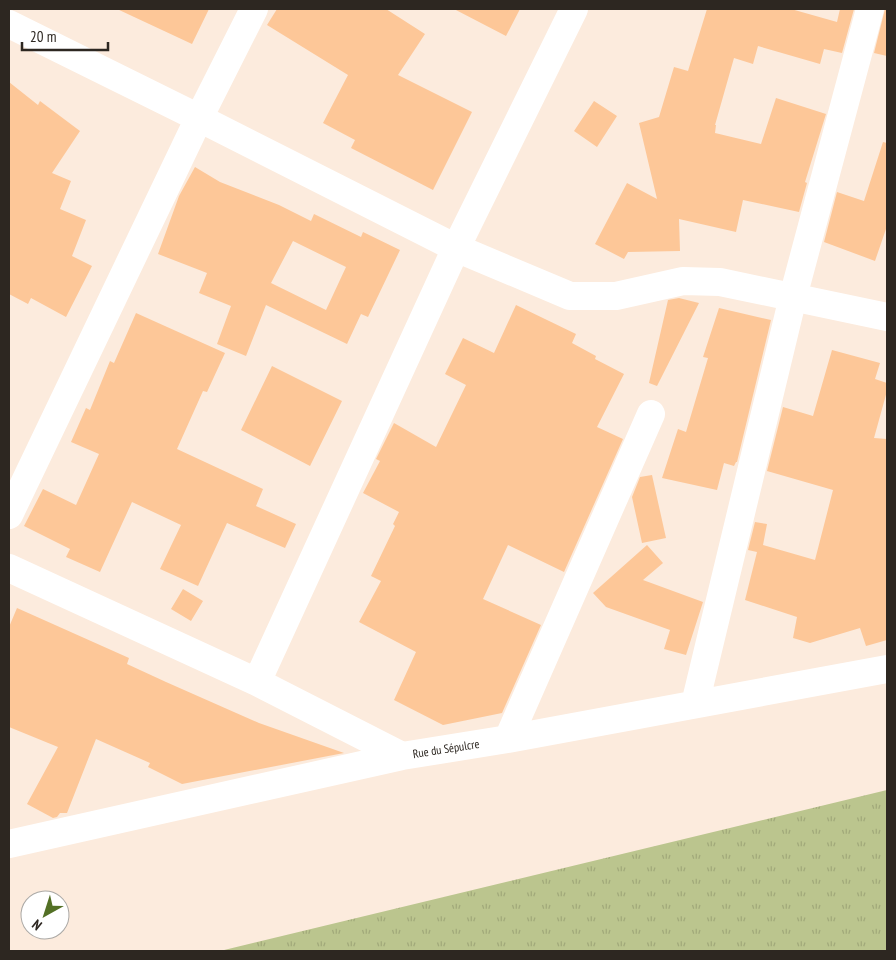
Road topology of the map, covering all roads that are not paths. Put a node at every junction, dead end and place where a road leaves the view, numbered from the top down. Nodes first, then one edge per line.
1 (254, 9) edge
2 (574, 9) edge
3 (870, 9) edge
4 (9, 24) edge
5 (199, 118) junction
6 (456, 248) junction
7 (793, 297) junction
8 (887, 318) edge
9 (651, 414) dead end
10 (9, 515) edge
11 (9, 568) edge
12 (887, 669) edge
13 (256, 682) junction
14 (696, 704) junction
15 (508, 739) junction
16 (402, 756) junction
17 (9, 844) edge

1 - 5 street
2 - 6 street
3 - 7 street
4 - 5 street
5 - 6 street
5 - 10 street
6 - 7 street
6 - 13 street
7 - 8 street
7 - 14 street
9 - 15 street
11 - 13 street
12 - 14 street, Rue du Sépulcre
13 - 16 street
14 - 15 street, Rue du Sépulcre
15 - 16 street, Rue du Sépulcre
16 - 17 street, Rue du Sépulcre

